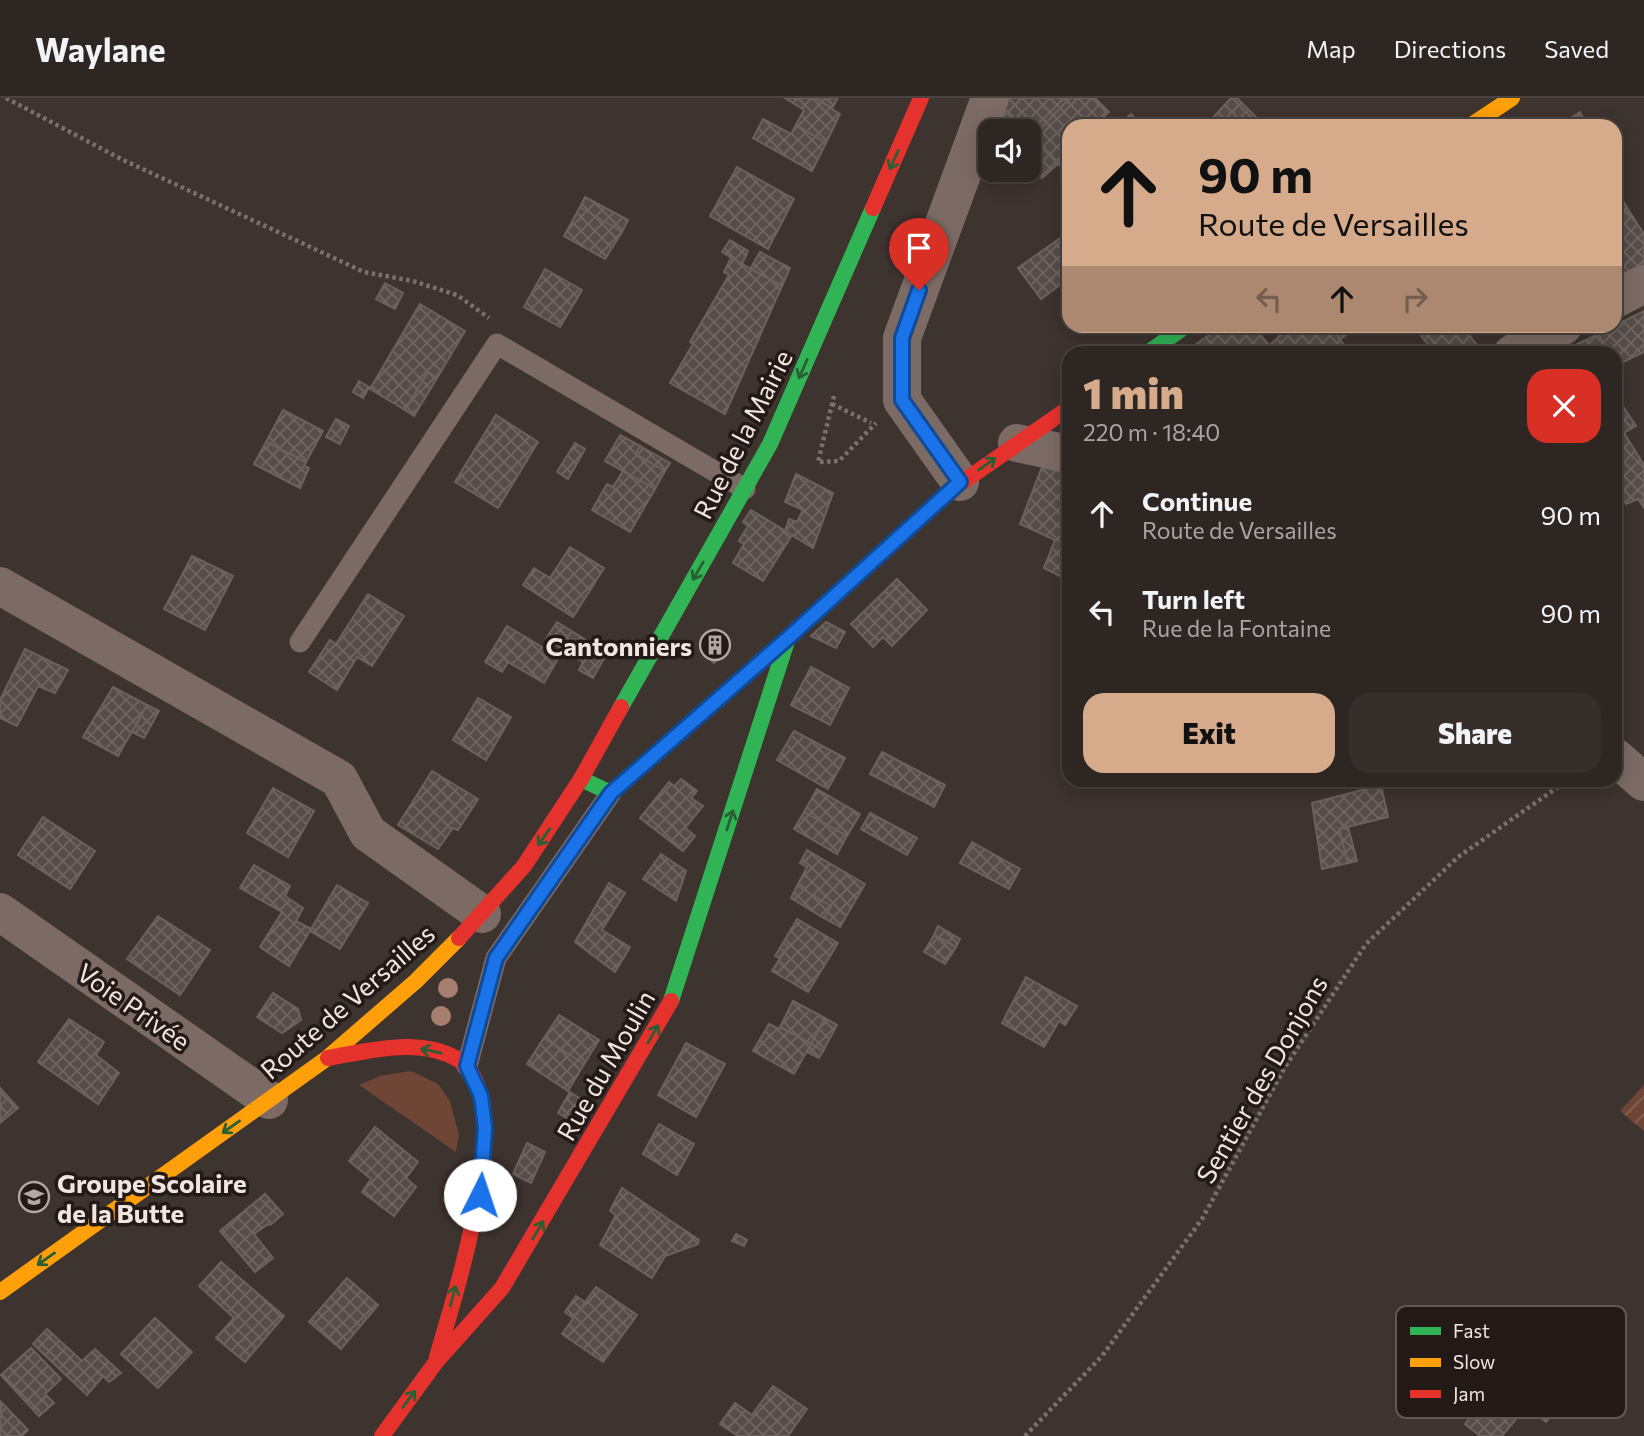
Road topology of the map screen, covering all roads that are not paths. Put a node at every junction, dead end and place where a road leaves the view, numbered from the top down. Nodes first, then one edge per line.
1 (921, 98) edge
2 (990, 98) edge
3 (1512, 98) edge
4 (1480, 119) edge
5 (1644, 285) edge
6 (1622, 296) edge
7 (1175, 333) edge
8 (1550, 333) edge
9 (1157, 346) edge
10 (1527, 346) edge
11 (1062, 413) edge
12 (1017, 443) junction
13 (1062, 453) edge
14 (960, 482) junction
15 (745, 489) junction
16 (0, 586) edge
17 (788, 638) junction
18 (300, 642) dead end
19 (1622, 763) edge
20 (581, 779) junction
21 (1644, 782) edge
22 (611, 793) junction
23 (0, 912) edge
24 (482, 914) junction
25 (326, 1059) junction
26 (467, 1066) junction
27 (269, 1100) junction
28 (0, 1292) edge
29 (436, 1362) junction
30 (387, 1433) edge

1 -> 15 main road, Rue de la Mairie
2 - 14 street
3 - 4 main road
5 - 6 street
7 - 9 main road
8 - 10 street
11 - 12 main road
12 - 13 street
14 -> 12 main road
14 - 17 main road
15 - 18 lane
15 -> 20 main road, Rue de la Mairie
16 - 24 street
17 - 22 main road
29 -> 17 main road, Rue du Moulin
19 - 21 street
20 - 22 main road
20 -> 24 main road, Route de Versailles
22 - 26 lane
23 - 27 street, Voie Privée
24 - 25 main road, Route de Versailles
26 -> 25 main road
25 - 27 main road, Route de Versailles
29 -> 26 main road
27 -> 28 main road, Route de Versailles
30 -> 29 main road, Rue du Moulin

